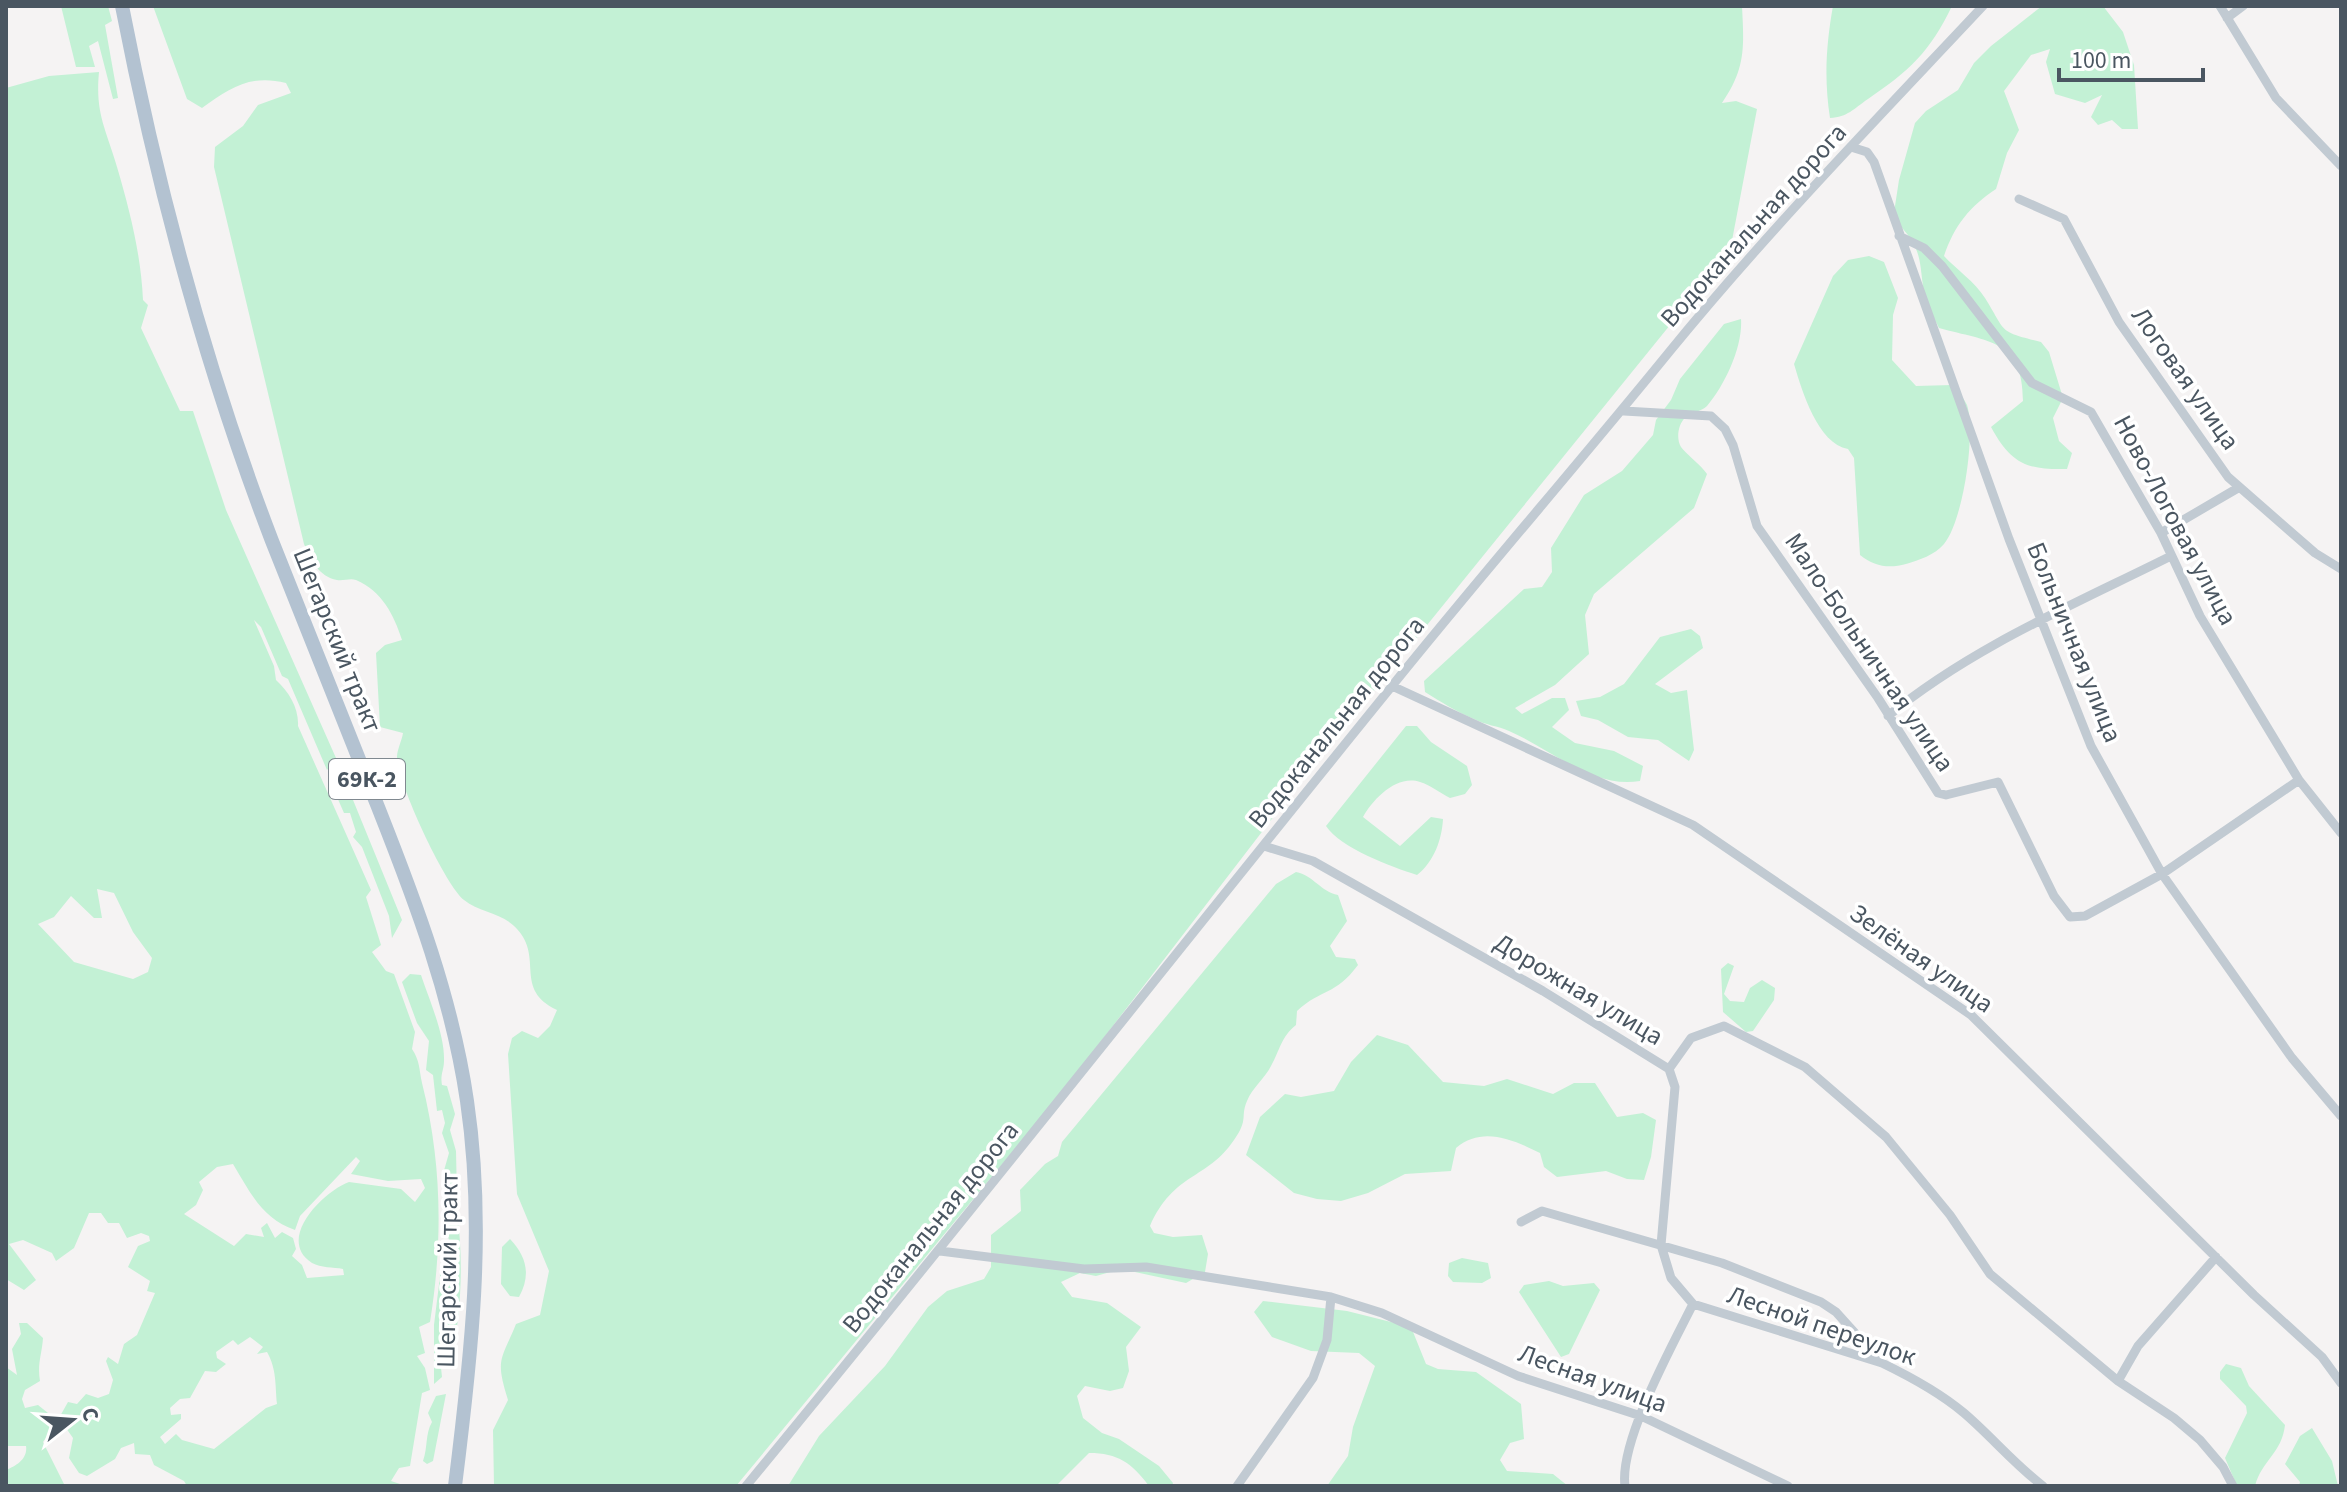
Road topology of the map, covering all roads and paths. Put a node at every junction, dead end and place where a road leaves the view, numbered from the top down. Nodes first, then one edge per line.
1 (122, 6) edge
2 (1983, 6) edge
3 (2220, 6) edge
4 (2243, 6) edge
5 (2227, 18) junction
6 (1851, 147) junction
7 (2341, 166) edge
8 (2019, 199) dead end
9 (1899, 236) junction
10 (1624, 411) junction
11 (2238, 488) junction
12 (2161, 533) junction
13 (2171, 556) junction
14 (2341, 569) edge
15 (2040, 621) junction
16 (1392, 686) junction
17 (1888, 716) junction
18 (2299, 780) junction
19 (2341, 833) edge
20 (1264, 846) junction
21 (2162, 874) junction
22 (1669, 1069) junction
23 (2341, 1116) edge
24 (1521, 1222) dead end
25 (1661, 1245) junction
26 (940, 1251) junction
27 (2216, 1257) junction
28 (1331, 1297) junction
29 (1693, 1304) junction
30 (1882, 1363) junction
31 (2118, 1381) junction
32 (2341, 1383) edge
33 (1641, 1416) junction
34 (455, 1486) edge
35 (746, 1486) edge
36 (1237, 1486) edge
37 (1625, 1486) edge
38 (1788, 1486) edge
39 (2043, 1486) edge
40 (2233, 1486) edge

1 - 34 main road, Шегарский тракт / 69К-2
2 - 6 street, Водоканальная дорога
3 - 5 street
4 - 5 street
5 - 7 street
6 - 9 street, Больничная улица
6 - 10 street, Водоканальная дорога
8 - 11 street, Логовая улица
9 - 12 street, Ново-Логовая улица
9 - 15 street, Больничная улица
10 - 16 street, Водоканальная дорога
10 - 17 street, Мало-Больничная улица
11 - 12 street
11 - 14 street, Логовая улица
12 - 13 street, Ново-Логовая улица
13 - 15 street
13 - 18 street, Ново-Логовая улица
15 - 17 street
15 - 21 street, Больничная улица
16 - 20 street, Водоканальная дорога
16 - 27 street, Зелёная улица
17 - 21 street, Мало-Больничная улица
18 - 19 street, Ново-Логовая улица
18 - 21 street
20 - 22 street, Дорожная улица
20 - 26 street, Водоканальная дорога
21 - 23 street, Больничная улица
22 - 25 street, Дорожная улица
22 - 31 street
24 - 25 street
25 - 29 street, Дорожная улица
25 - 30 street
26 - 28 street, Лесная улица
26 - 35 street, Водоканальная дорога
27 - 31 street
27 - 32 street, Зелёная улица
28 - 33 street, Лесная улица
28 - 36 street
29 - 30 street, Лесной переулок
29 - 33 street
30 - 39 street, Лесной переулок
31 - 40 street
33 - 37 street
33 - 38 street, Лесная улица

